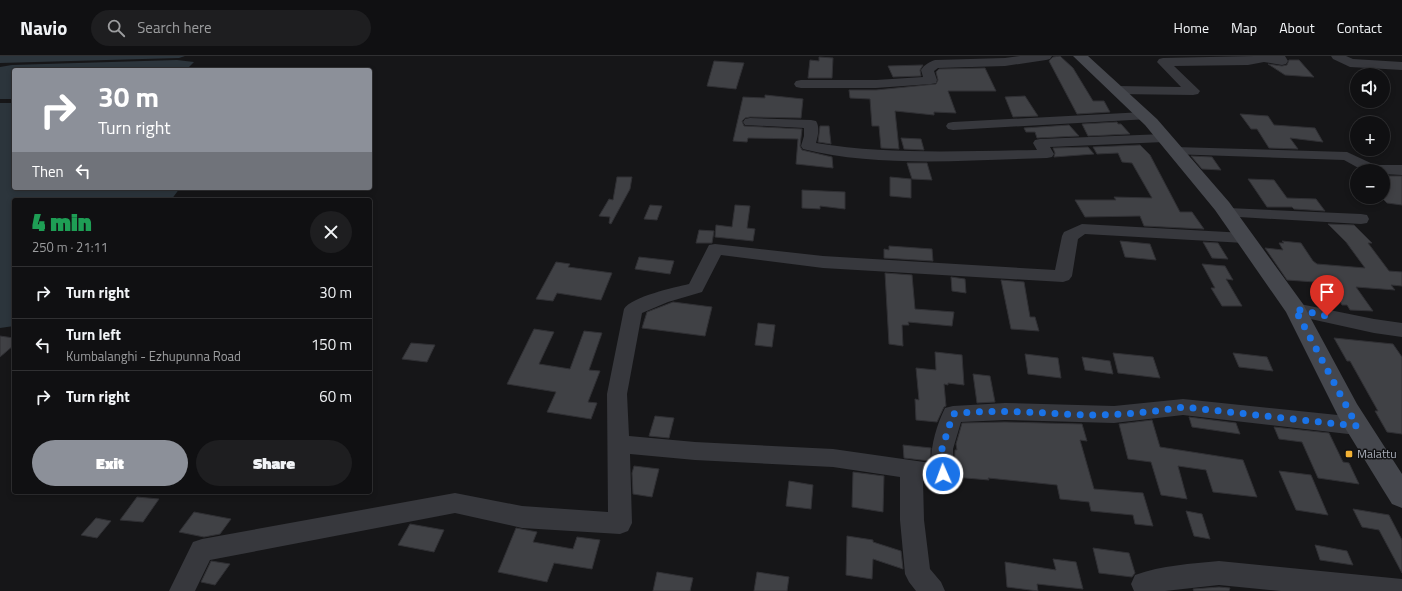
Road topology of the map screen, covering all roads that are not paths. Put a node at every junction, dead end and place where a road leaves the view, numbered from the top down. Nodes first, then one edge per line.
1 (1046, 56) edge
2 (1080, 56) edge
3 (1278, 56) edge
4 (1337, 56) edge
5 (978, 59) edge
6 (1402, 66) edge
7 (801, 84) dead end
8 (1117, 90) junction
9 (1144, 116) junction
10 (750, 122) dead end
11 (953, 126) dead end
12 (1170, 145) junction
13 (1402, 170) edge
14 (1228, 213) junction
15 (1361, 219) dead end
16 (1245, 238) junction
17 (1295, 309) junction
18 (1402, 330) edge
19 (1357, 426) junction
20 (618, 444) junction
21 (911, 470) junction
22 (1402, 496) edge
23 (1144, 584) dead end
24 (182, 591) edge
25 (932, 591) edge
26 (1402, 591) edge

1 - 5 street
2 - 8 main road
3 - 8 street
4 - 6 street
5 - 7 street
8 - 9 main road
9 - 11 street
9 - 12 main road
10 - 12 street
12 - 13 street
12 - 14 main road
14 - 15 street
14 - 16 main road
16 - 17 main road
16 - 20 street
17 - 18 street
17 - 19 main road
19 - 21 street
19 - 22 main road
20 - 21 street
20 - 24 street
21 - 25 street
23 - 26 street

